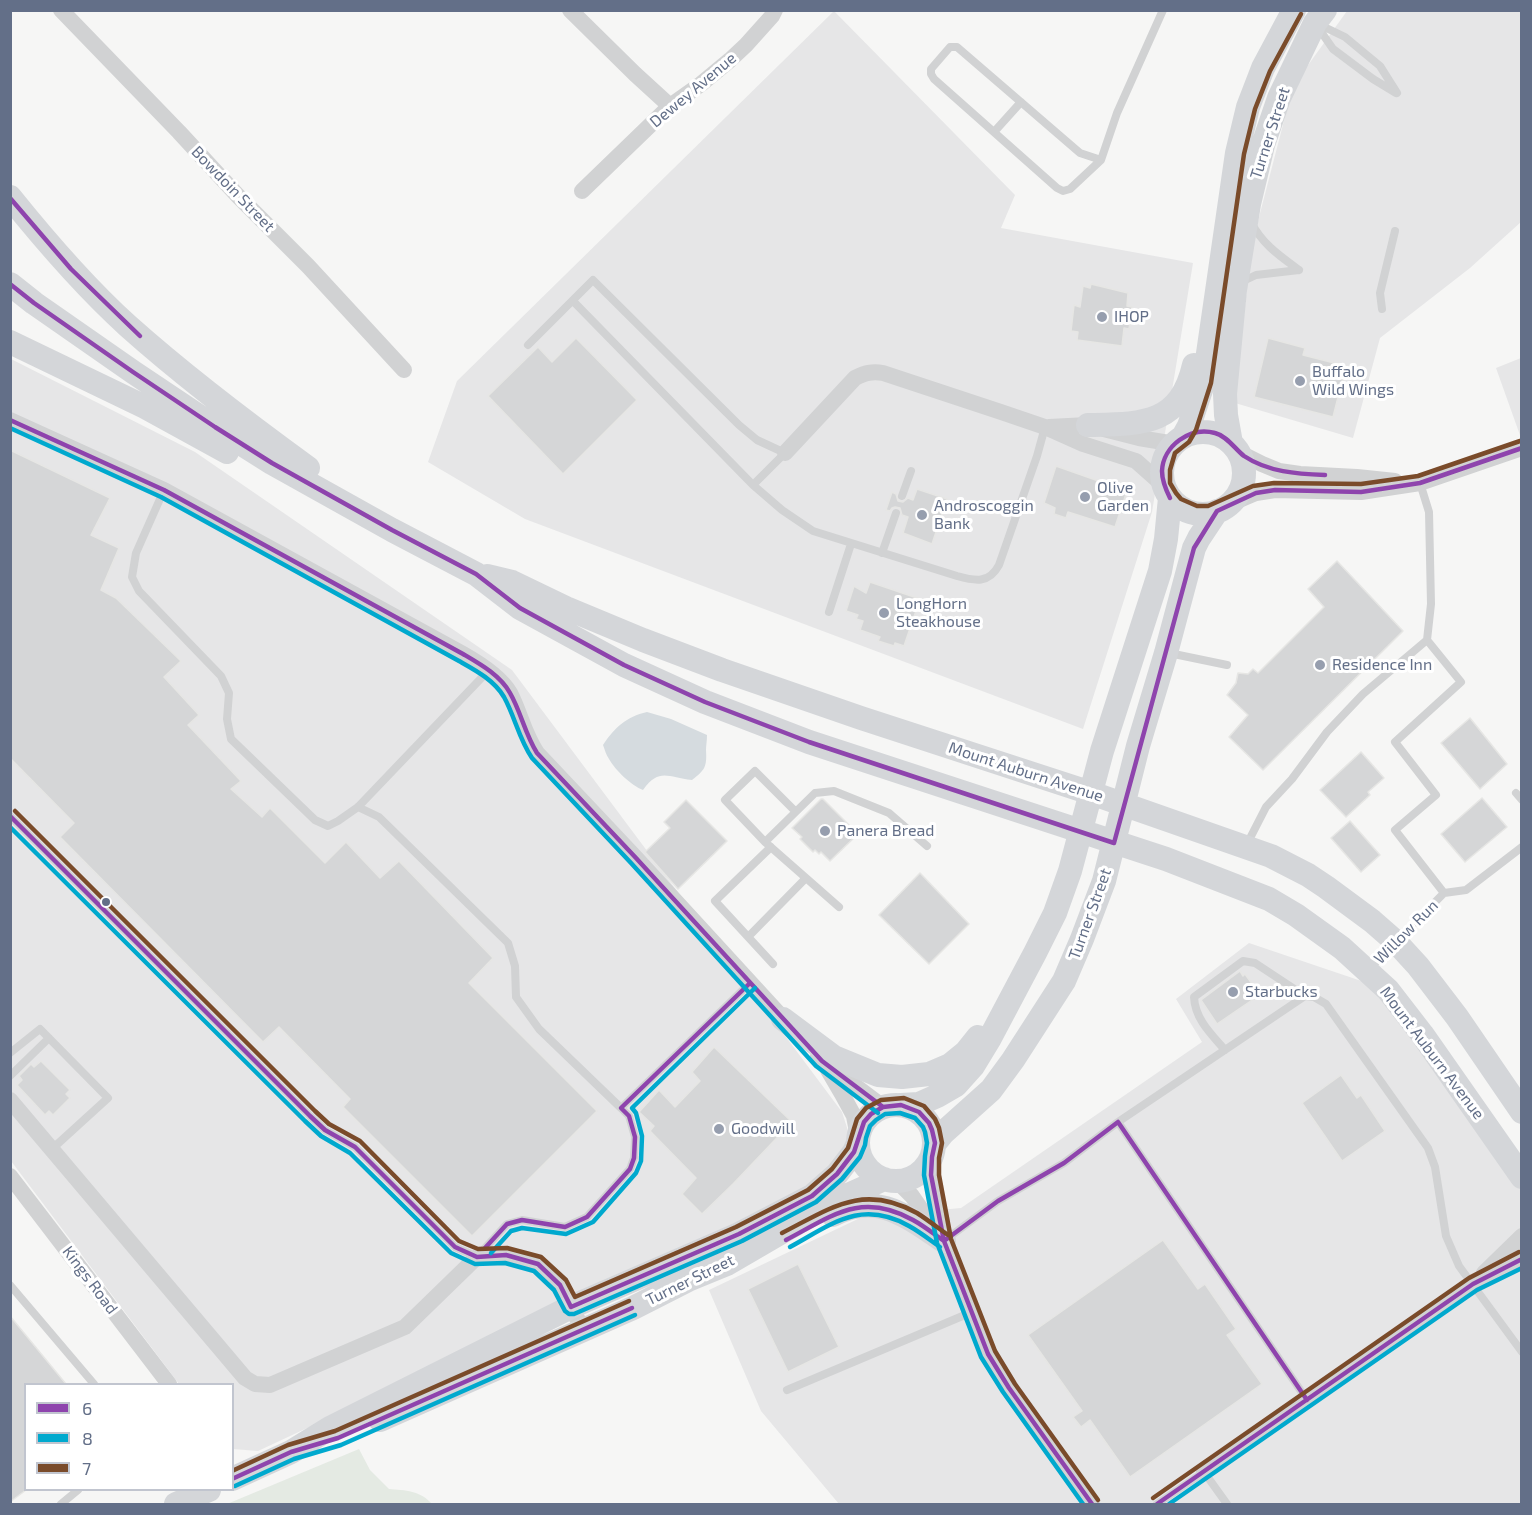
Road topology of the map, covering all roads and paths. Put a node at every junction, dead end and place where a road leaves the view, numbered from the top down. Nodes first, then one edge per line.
1 (61, 10) edge
2 (570, 10) edge
3 (775, 10) edge
4 (1163, 10) edge
5 (1294, 10) edge
6 (1313, 15) edge
7 (1021, 102) junction
8 (670, 106) junction
9 (994, 132) junction
10 (1101, 160) junction
11 (1232, 187) junction
12 (582, 191) dead end
13 (10, 197) edge
14 (1248, 215) junction
15 (1395, 231) dead end
16 (10, 284) edge
17 (1236, 284) junction
18 (573, 301) junction
19 (1382, 309) dead end
20 (10, 342) edge
21 (528, 345) dead end
22 (404, 370) dead end
23 (10, 420) edge
24 (1088, 426) junction
25 (1045, 428) junction
26 (1179, 440) junction
27 (1235, 448) junction
28 (1521, 448) edge
29 (785, 453) junction
30 (910, 471) dead end
31 (1419, 483) junction
32 (753, 485) junction
33 (164, 490) junction
34 (1167, 491) junction
35 (902, 496) dead end
36 (1224, 508) junction
37 (896, 513) dead end
38 (392, 530) junction
39 (851, 544) junction
40 (882, 554) junction
41 (476, 574) junction
42 (829, 612) dead end
43 (1426, 640) junction
44 (1166, 653) junction
45 (1227, 665) dead end
46 (489, 670) junction
47 (1091, 793) junction
48 (1124, 804) junction
49 (358, 807) junction
50 (795, 811) junction
51 (10, 816) edge
52 (1080, 831) junction
53 (1114, 843) junction
54 (768, 844) junction
55 (927, 846) dead end
56 (1246, 846) junction
57 (1521, 847) edge
58 (806, 878) junction
59 (1444, 893) junction
60 (839, 908) dead end
61 (748, 937) junction
62 (1395, 942) junction
63 (1035, 953) junction
64 (772, 964) dead end
65 (1367, 971) junction
66 (750, 983) junction
67 (1305, 996) junction
68 (783, 1019) junction
69 (49, 1038) junction
70 (1224, 1050) junction
71 (10, 1053) edge
72 (822, 1062) junction
73 (10, 1076) edge
74 (10, 1100) edge
75 (892, 1106) junction
76 (621, 1108) junction
77 (1521, 1112) edge
78 (1118, 1122) junction
79 (858, 1140) junction
80 (52, 1149) junction
81 (933, 1150) junction
82 (10, 1176) edge
83 (1521, 1177) edge
84 (890, 1180) junction
85 (1521, 1236) edge
86 (944, 1241) junction
87 (477, 1257) junction
88 (1521, 1259) edge
89 (727, 1264) junction
90 (1473, 1284) junction
91 (10, 1285) edge
92 (571, 1307) junction
93 (972, 1312) junction
94 (584, 1330) junction
95 (1521, 1352) edge
96 (93, 1383) edge
97 (168, 1383) edge
98 (787, 1390) dead end
99 (1307, 1400) junction
100 (291, 1452) junction
101 (1204, 1472) junction
102 (235, 1474) edge
103 (77, 1491) edge
104 (207, 1491) edge
105 (61, 1504) edge
106 (176, 1504) edge
107 (1092, 1504) edge
108 (1157, 1504) edge
109 (1227, 1504) edge

1 - 22 street, Bowdoin Street
2 - 8 street
3 - 8 street, Dewey Avenue
4 - 10 lane
5 - 11 main road, Turner Street
6 - 6 lane
6 - 14 main road, Turner Street
7 - 9 lane
7 - 9 lane
7 - 10 lane
8 - 12 street, Dewey Avenue
9 - 10 lane
11 - 24 main road
11 - 26 main road, Turner Street
13 - 38 main road
14 - 17 main road, Turner Street
14 - 17 lane
15 - 19 lane
16 - 38 main road, Mount Auburn Avenue
17 - 27 main road, Turner Street
18 - 21 lane
18 - 29 lane
18 - 32 lane
20 - 38 main road
23 - 33 street
24 - 25 street
24 - 26 street
25 - 29 street
25 - 34 street
25 - 40 lane
26 - 27 main road
26 - 34 main road
27 - 31 street
27 - 36 main road
28 - 31 street
29 - 32 lane
30 - 35 lane
31 - 36 street
31 - 43 lane
32 - 39 lane
33 - 46 street
33 - 49 lane
34 - 36 main road
34 - 47 main road, Turner Street
36 - 44 main road, Turner Street
37 - 40 lane
38 - 41 main road, Mount Auburn Avenue
39 - 40 lane
39 - 42 lane
41 - 47 main road, Mount Auburn Avenue
41 - 52 main road, Mount Auburn Avenue
43 - 56 lane
43 - 59 lane, Willow Run
44 - 45 lane
44 - 48 main road, Turner Street
46 - 49 lane
46 - 66 street
47 - 48 main road, Mount Auburn Avenue
47 - 52 main road, Turner Street
48 - 53 main road, Turner Street
48 - 56 main road, Mount Auburn Avenue
49 - 76 lane
50 - 54 lane
50 - 54 lane
50 - 55 lane
51 - 87 lane
52 - 53 main road, Mount Auburn Avenue
52 - 63 main road, Turner Street
53 - 65 main road, Mount Auburn Avenue
53 - 81 main road, Turner Street
54 - 58 lane
54 - 61 lane
56 - 62 main road, Mount Auburn Avenue
57 - 59 lane
58 - 60 lane
58 - 61 lane
59 - 62 lane, Willow Run
61 - 64 lane
62 - 65 lane, Willow Run
62 - 77 main road, Mount Auburn Avenue
63 - 68 main road
63 - 75 main road, Turner Street
65 - 83 main road, Mount Auburn Avenue
66 - 68 street
66 - 76 lane
67 - 70 lane
67 - 70 lane
67 - 90 lane
68 - 72 street
69 - 71 lane
69 - 73 lane
69 - 80 lane
70 - 78 lane
72 - 75 street
72 - 79 street
74 - 80 street
75 - 79 main road, Turner Street
75 - 81 main road
76 - 87 lane
78 - 86 lane
78 - 99 lane
79 - 84 main road
79 - 92 main road, Turner Street
80 - 87 street
81 - 84 main road, Turner Street
81 - 86 street
82 - 97 street, Kings Road
84 - 86 street
84 - 89 main road, Turner Street
85 - 90 street
86 - 89 main road
86 - 93 street
87 - 92 street
88 - 90 street
89 - 94 main road, Turner Street
90 - 95 lane
90 - 99 street
91 - 96 lane
92 - 94 street
92 - 100 main road, Turner Street
93 - 98 lane
93 - 107 street
94 - 100 main road, Turner Street
99 - 101 street
100 - 102 main road, Turner Street
101 - 108 lane
101 - 109 lane
103 - 105 lane
104 - 106 main road

